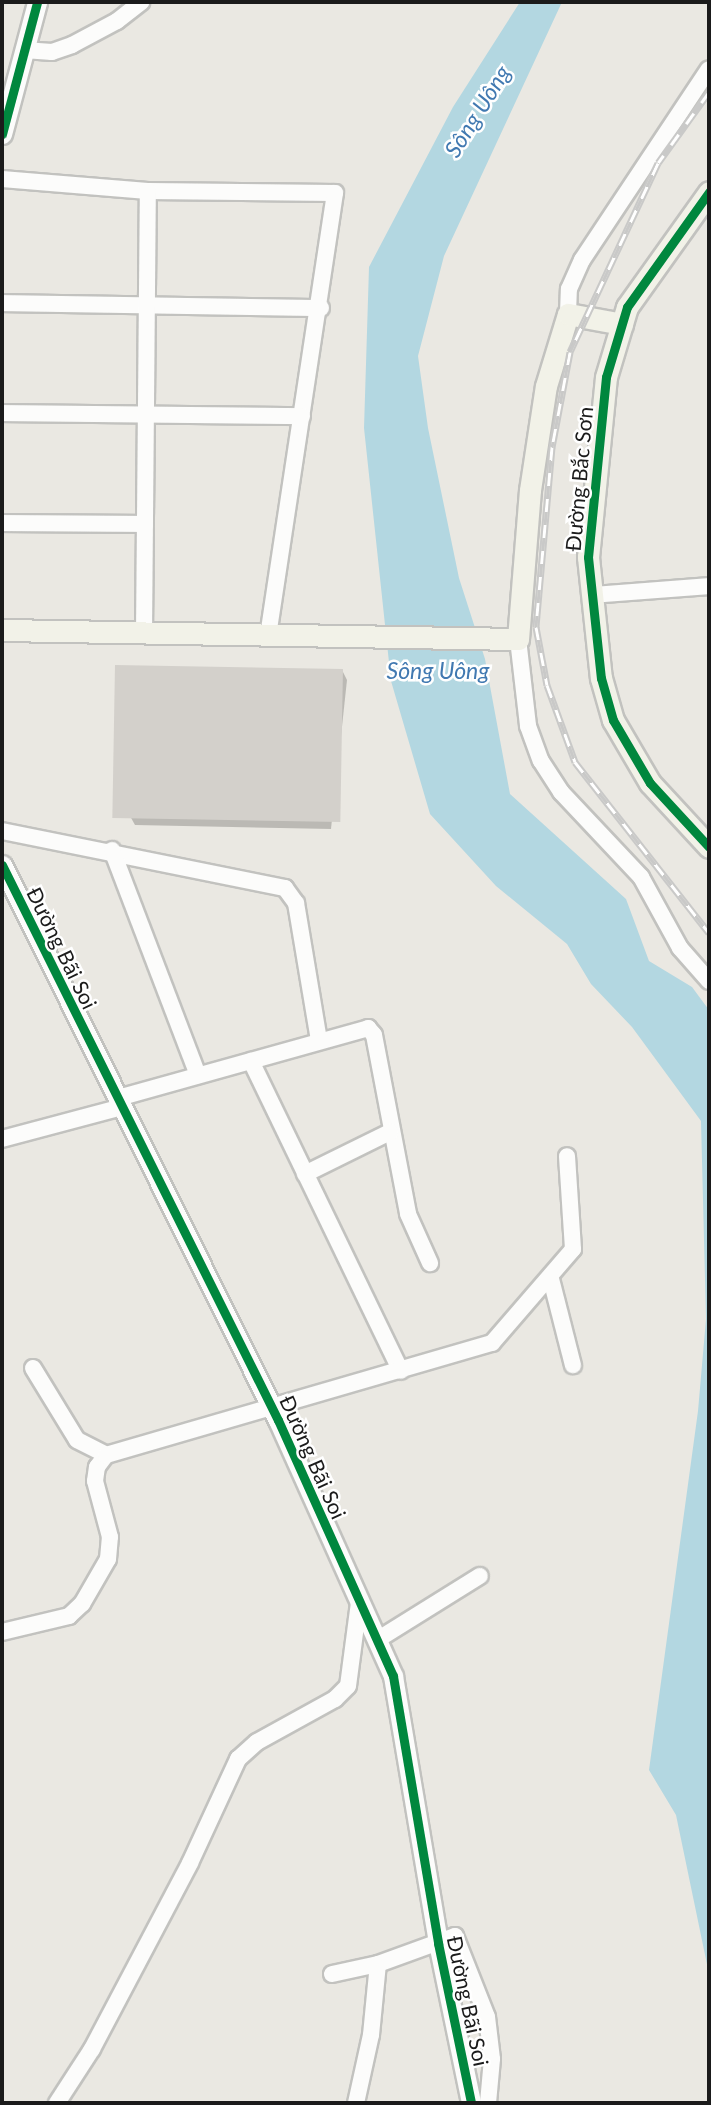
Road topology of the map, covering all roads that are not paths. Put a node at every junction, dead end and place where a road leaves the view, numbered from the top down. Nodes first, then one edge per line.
1 (37, 2) edge
2 (141, 2) edge
3 (24, 50) junction
4 (709, 69) edge
5 (3, 121) edge
6 (2, 179) edge
7 (148, 191) junction
8 (709, 192) edge
9 (2, 303) edge
10 (148, 307) junction
11 (321, 308) junction
12 (568, 314) junction
13 (622, 324) junction
14 (2, 413) edge
15 (145, 415) junction
16 (302, 416) junction
17 (2, 523) edge
18 (145, 524) junction
19 (709, 586) edge
20 (592, 595) junction
21 (2, 630) edge
22 (144, 633) junction
23 (268, 634) junction
24 (512, 639) junction
25 (2, 831) edge
26 (709, 847) edge
27 (112, 850) junction
28 (2, 865) edge
29 (709, 982) edge
30 (320, 1040) junction
31 (251, 1061) junction
32 (198, 1075) junction
33 (120, 1102) junction
34 (390, 1132) junction
35 (2, 1139) edge
36 (567, 1156) dead end
37 (305, 1174) junction
38 (430, 1262) dead end
39 (551, 1279) junction
40 (573, 1365) dead end
41 (33, 1368) dead end
42 (401, 1371) junction
43 (271, 1405) junction
44 (106, 1455) junction
45 (480, 1576) dead end
46 (359, 1603) junction
47 (2, 1632) edge
48 (377, 1640) junction
49 (438, 1943) junction
50 (378, 1964) junction
51 (332, 1974) dead end
52 (57, 2103) edge
53 (356, 2103) edge
54 (471, 2103) edge
55 (488, 2103) edge

1 - 3 street
2 - 3 street
3 - 5 street
4 - 12 street
6 - 7 street
7 - 10 street
7 - 11 street
8 - 13 main road, Đường Bắc Sơn
9 - 10 street
10 - 11 street
10 - 15 street
11 - 16 street
12 - 13 main road
12 - 24 main road
13 - 20 main road, Đường Bắc Sơn
14 - 15 street
15 - 16 street
15 - 18 street
16 - 23 street
17 - 18 street
18 - 22 street
19 - 20 street
20 - 26 main road, Đường Bắc Sơn
21 - 22 main road
22 - 23 main road
23 - 24 main road
24 - 29 street
25 - 27 street
27 - 30 street
27 - 32 street
28 - 33 street, Đường Bãi Soi
30 - 31 street
30 - 34 street
31 - 32 street
31 - 37 street
32 - 33 street
33 - 35 street
33 - 43 street, Đường Bãi Soi
34 - 37 street
34 - 38 street
36 - 39 street
37 - 42 street
39 - 40 street
39 - 42 street
41 - 44 street
42 - 43 street
43 - 44 street
43 - 46 street, Đường Bãi Soi
44 - 47 street
45 - 48 street
46 - 48 street, Đường Bãi Soi
46 - 52 street
48 - 49 street, Đường Bãi Soi
49 - 50 street
49 - 54 street, Đường Bãi Soi
49 - 55 street
50 - 51 street
50 - 53 street

